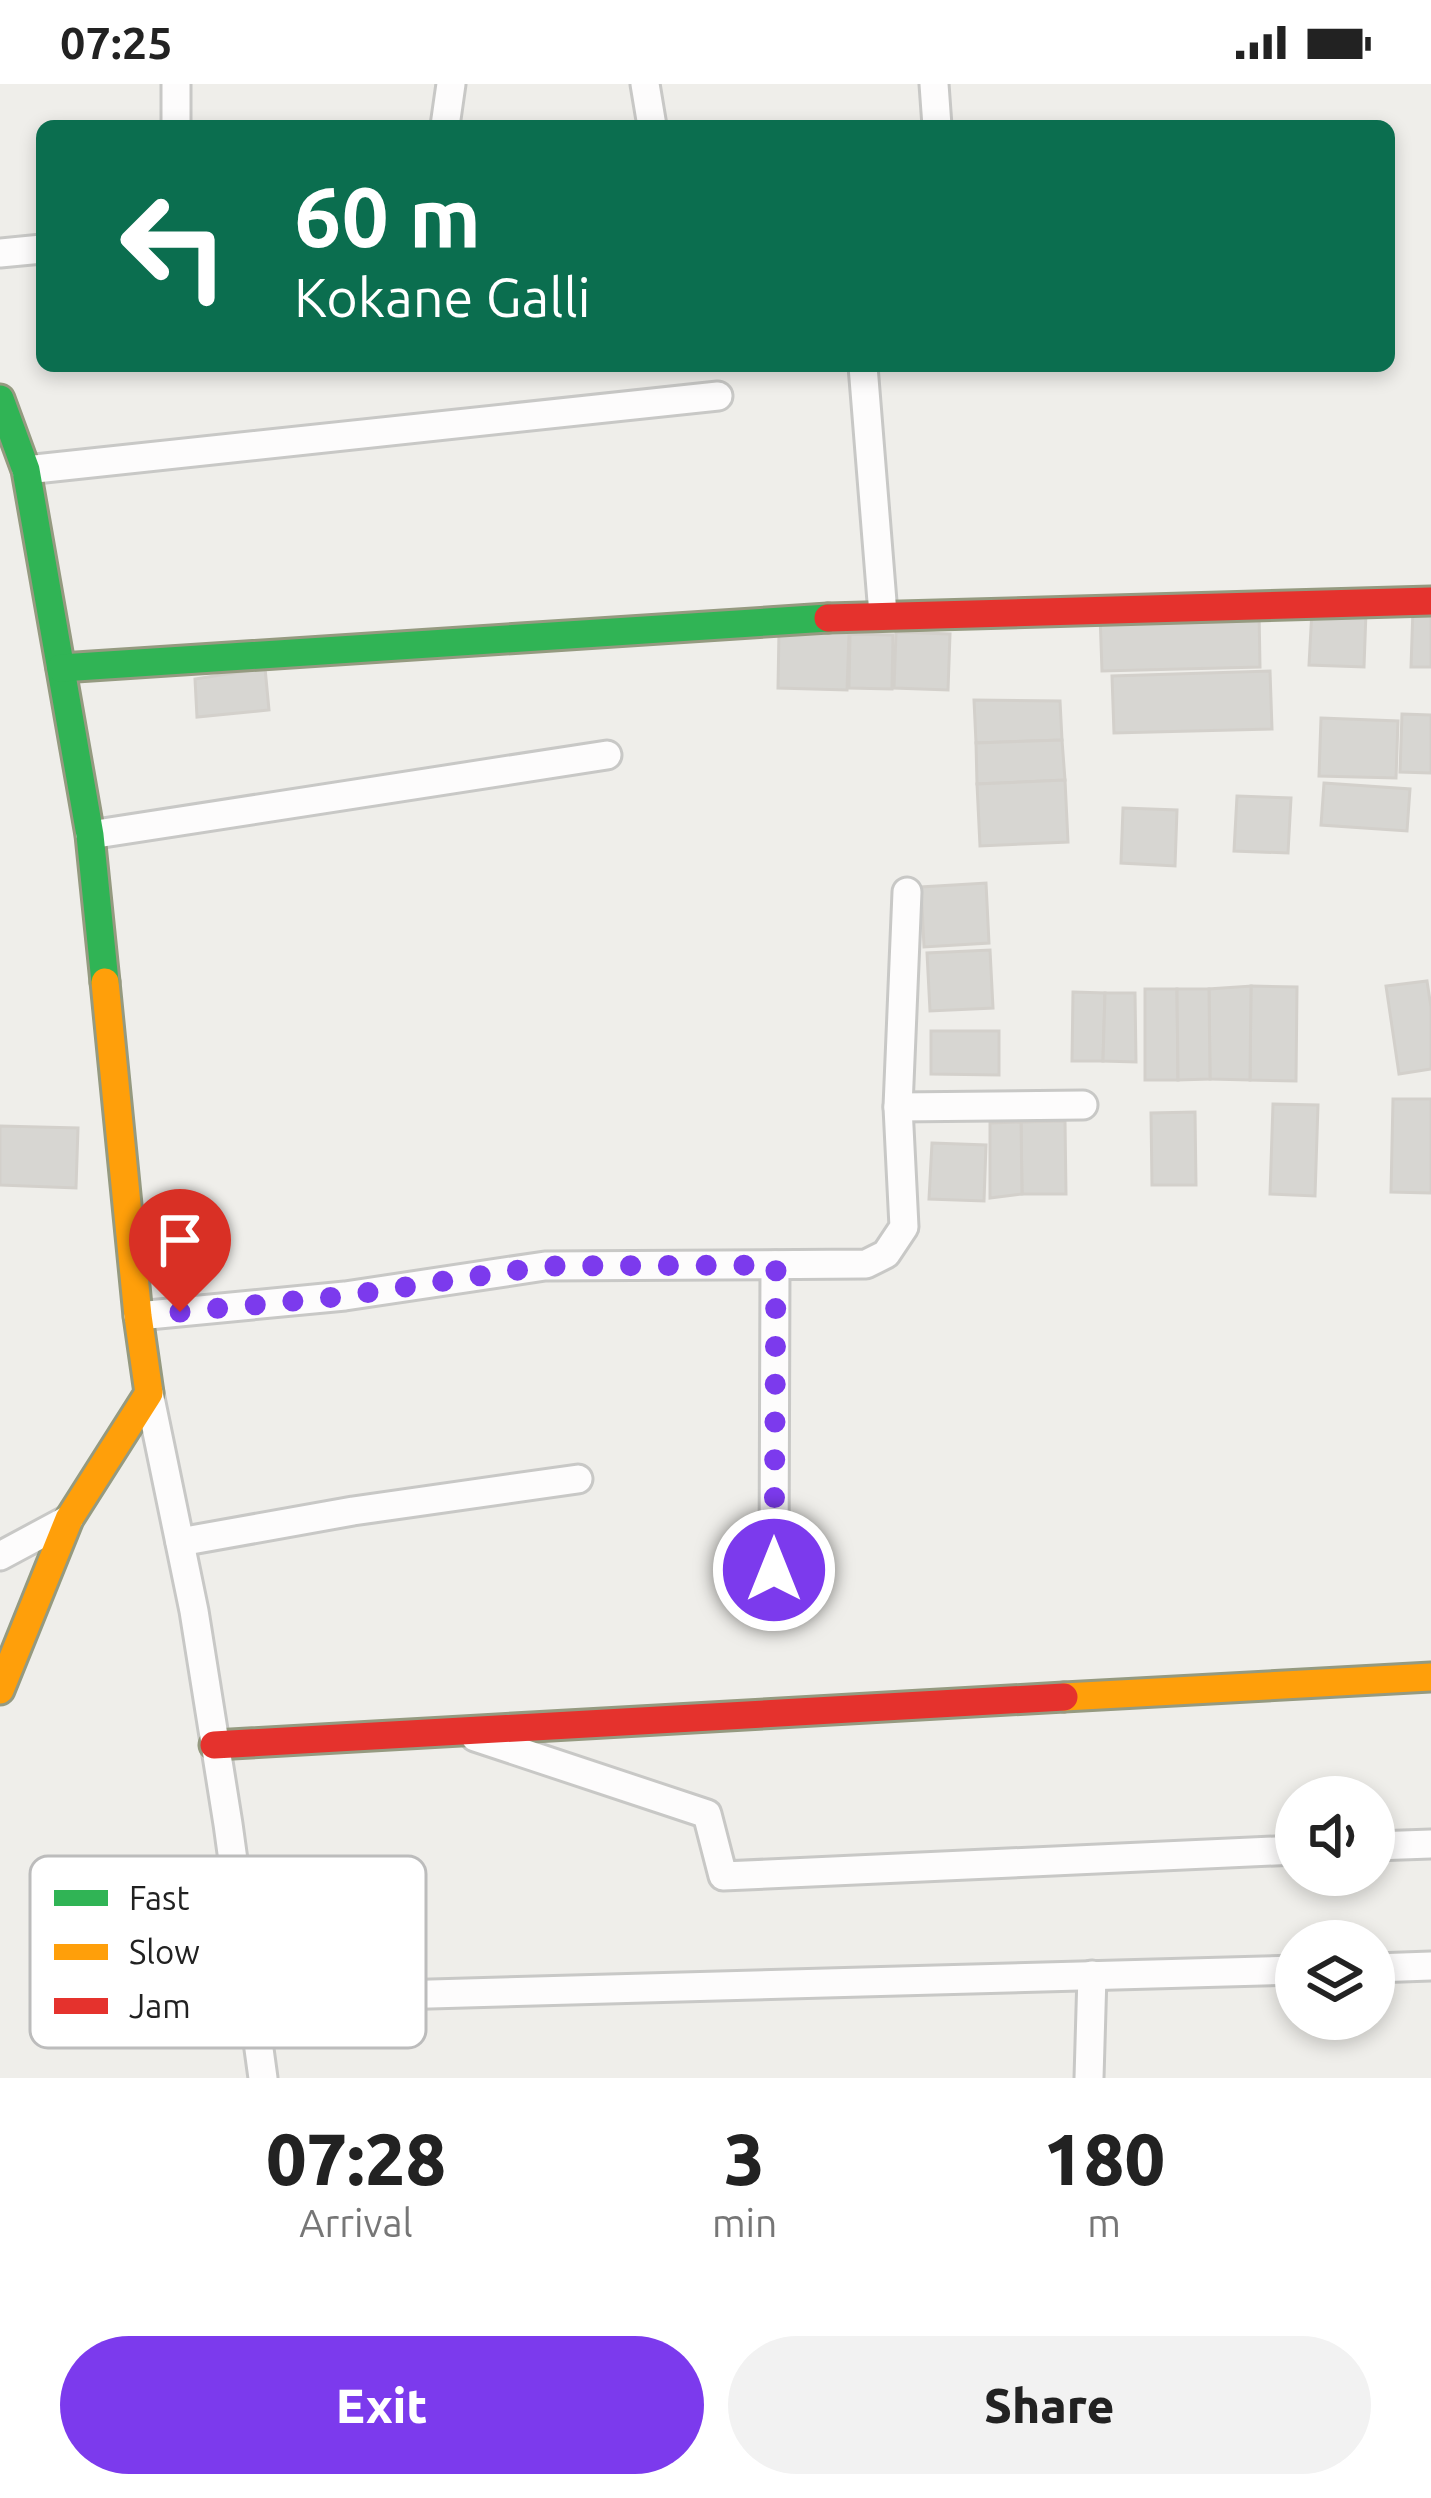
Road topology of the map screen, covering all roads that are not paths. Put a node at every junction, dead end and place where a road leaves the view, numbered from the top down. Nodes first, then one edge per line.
1 (176, 84) edge
2 (451, 84) edge
3 (645, 84) edge
4 (934, 84) edge
5 (176, 120) edge
6 (446, 120) edge
7 (651, 120) edge
8 (937, 120) edge
9 (36, 250) edge
10 (0, 253) edge
11 (863, 372) edge
12 (718, 396) dead end
13 (0, 399) edge
14 (26, 470) junction
15 (1431, 601) edge
16 (883, 614) junction
17 (61, 668) junction
18 (607, 755) dead end
19 (90, 835) junction
20 (907, 892) dead end
21 (1083, 1106) dead end
22 (898, 1107) junction
23 (776, 1265) junction
24 (138, 1316) junction
25 (149, 1393) junction
26 (578, 1479) dead end
27 (69, 1520) junction
28 (180, 1542) junction
29 (0, 1556) edge
30 (774, 1570) dead end
31 (1431, 1677) edge
32 (0, 1690) edge
33 (459, 1732) junction
34 (214, 1745) junction
35 (1431, 1844) edge
36 (1395, 1845) edge
37 (1275, 1851) edge
38 (232, 1856) edge
39 (1431, 1966) edge
40 (1395, 1967) edge
41 (1275, 1971) edge
42 (1092, 1975) junction
43 (426, 1994) edge
44 (258, 2048) edge
45 (263, 2078) edge
46 (1089, 2078) edge

1 - 5 street
2 - 6 street
3 - 7 street
4 - 8 street
9 - 10 street
11 - 16 street
12 - 14 street
13 - 14 street
14 - 17 street
15 - 16 street
16 - 17 street
17 - 19 street
18 - 19 street
19 - 24 street
20 - 22 street
21 - 22 street
22 - 23 street
23 - 24 street
23 - 30 street
24 - 25 street
25 - 27 street
25 - 28 street
26 - 28 street
27 - 29 street
27 - 32 street
28 - 34 street
31 - 33 street
33 - 34 street
33 - 37 street
34 - 38 street
35 - 36 street
39 - 40 street
41 - 42 street
42 - 43 street
42 - 46 street
44 - 45 street

